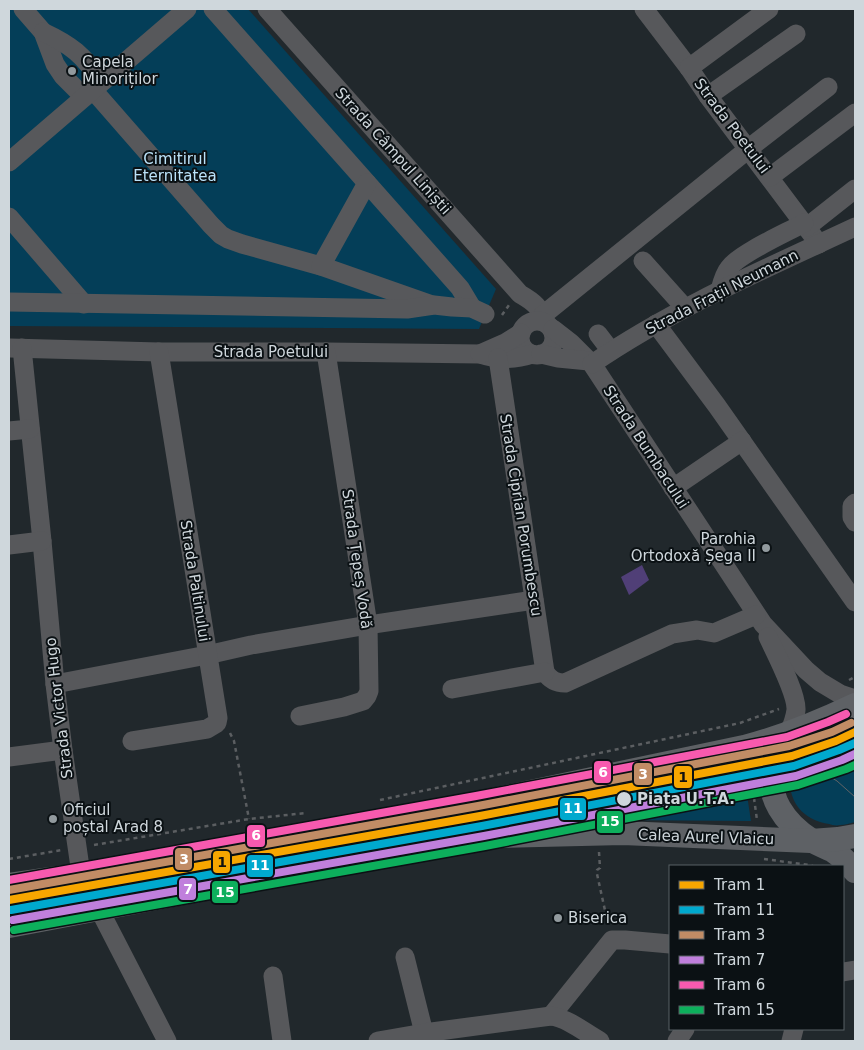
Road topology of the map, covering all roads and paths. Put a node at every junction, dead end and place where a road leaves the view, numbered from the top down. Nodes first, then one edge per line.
1 (23, 9) edge
2 (187, 9) edge
3 (213, 9) edge
4 (267, 9) edge
5 (769, 9) edge
6 (651, 11) edge
7 (43, 32) junction
8 (796, 34) dead end
9 (689, 68) junction
10 (828, 87) dead end
11 (93, 90) junction
12 (708, 96) junction
13 (855, 113) edge
14 (748, 149) junction
15 (9, 162) edge
16 (770, 177) junction
17 (367, 183) junction
18 (855, 189) edge
19 (9, 217) edge
20 (806, 225) junction
21 (855, 227) edge
22 (820, 244) junction
23 (643, 261) dead end
24 (321, 266) junction
25 (720, 290) junction
26 (520, 294) junction
27 (9, 302) edge
28 (84, 304) junction
29 (434, 305) junction
30 (685, 308) junction
31 (479, 311) junction
32 (547, 322) junction
33 (656, 324) junction
34 (523, 329) junction
35 (598, 334) dead end
36 (15, 348) edge
37 (611, 350) junction
38 (159, 352) junction
39 (326, 352) junction
40 (537, 354) junction
41 (489, 356) junction
42 (590, 362) junction
43 (30, 429) junction
44 (9, 431) edge
45 (742, 441) junction
46 (673, 488) junction
47 (855, 503) edge
48 (855, 522) edge
49 (42, 541) junction
50 (9, 545) edge
51 (534, 600) junction
52 (855, 602) edge
53 (759, 620) junction
54 (368, 625) junction
55 (207, 655) junction
56 (546, 672) junction
57 (855, 678) edge
58 (55, 684) junction
59 (829, 688) junction
60 (452, 689) dead end
61 (855, 698) edge
62 (796, 704) junction
63 (855, 704) edge
64 (300, 716) dead end
65 (217, 723) junction
66 (789, 733) junction
67 (132, 741) dead end
68 (63, 750) junction
69 (9, 757) edge
70 (375, 801) dead end
71 (307, 813) dead end
72 (249, 819) junction
73 (855, 836) edge
74 (811, 841) junction
75 (77, 848) junction
76 (599, 848) dead end
77 (9, 859) edge
78 (855, 870) edge
79 (81, 874) junction
80 (9, 885) edge
81 (99, 909) junction
82 (9, 926) edge
83 (612, 940) junction
84 (669, 944) edge
85 (405, 957) dead end
86 (273, 976) dead end
87 (551, 1016) junction
88 (684, 1030) edge
89 (424, 1033) junction
90 (167, 1041) edge
91 (282, 1041) edge
92 (378, 1041) edge
93 (600, 1041) edge
94 (677, 1041) edge

1 - 7 street
2 - 11 street
3 - 17 street
4 - 26 street, Strada Câmpul Liniștii
5 - 9 street
6 - 9 street, Strada Poetului
7 - 11 street
7 - 11 street
8 - 12 street
9 - 12 street, Strada Poetului
10 - 14 street
11 - 15 street
11 - 24 street
12 - 14 street, Strada Poetului
13 - 16 street
14 - 16 street, Strada Poetului
14 - 32 street
16 - 20 street, Strada Poetului
17 - 24 street
17 - 31 street
18 - 20 street
19 - 28 street
20 - 22 street, Strada Poetului
20 - 25 street
21 - 22 street, Strada Frații Neumann
22 - 25 street, Strada Frații Neumann
23 - 30 street
24 - 29 street
25 - 30 street, Strada Frații Neumann
26 - 31 path
26 - 32 street, Strada Câmpul Liniștii
26 - 34 street, Strada Câmpul Liniștii
27 - 28 street
28 - 29 street
29 - 31 street
30 - 33 street, Strada Frații Neumann
32 - 34 street
32 - 40 street
32 - 42 street, Strada Bumbacului
33 - 37 street, Strada Frații Neumann
33 - 45 street
34 - 40 street
34 - 41 street
35 - 37 street
36 - 38 street, Strada Poetului
36 - 43 street, Strada Victor Hugo
37 - 42 street, Strada Frații Neumann
38 - 39 street, Strada Poetului
38 - 55 street, Strada Paltinului
39 - 41 street, Strada Poetului
39 - 54 street, Strada Țepeș Vodă
40 - 41 street, Strada Poetului
40 - 42 street
41 - 51 street, Strada Ciprian Porumbescu
42 - 46 street, Strada Bumbacului
43 - 44 street
43 - 49 street, Strada Victor Hugo
45 - 46 street
45 - 52 street
46 - 53 street, Strada Bumbacului
47 - 48 street
49 - 50 street
49 - 58 street, Strada Victor Hugo
51 - 54 street
51 - 56 street, Strada Ciprian Porumbescu
53 - 56 street
53 - 59 street, Strada Bumbacului
53 - 62 street, Strada Bumbacului
54 - 55 street
54 - 64 street, Strada Țepeș Vodă
55 - 58 street
55 - 65 street, Strada Paltinului
56 - 60 street
57 - 59 path
58 - 68 street, Strada Victor Hugo
59 - 61 street, Strada Bumbacului
62 - 66 street
62 - 70 path
63 - 66 main road
65 - 67 street
65 - 72 path
66 - 74 main road, Calea Aurel Vlaicu
66 - 79 main road
68 - 69 street
68 - 75 street, Strada Victor Hugo
71 - 72 path
72 - 75 path
73 - 74 main road, Calea Aurel Vlaicu
74 - 78 main road
74 - 81 main road, Calea Aurel Vlaicu
75 - 77 path
75 - 79 street, Strada Victor Hugo
76 - 83 path
79 - 80 main road
81 - 82 main road, Calea Aurel Vlaicu
81 - 90 street
83 - 84 street
83 - 87 street
85 - 89 street
86 - 91 street
87 - 89 street
87 - 93 street
88 - 94 street
89 - 92 street

